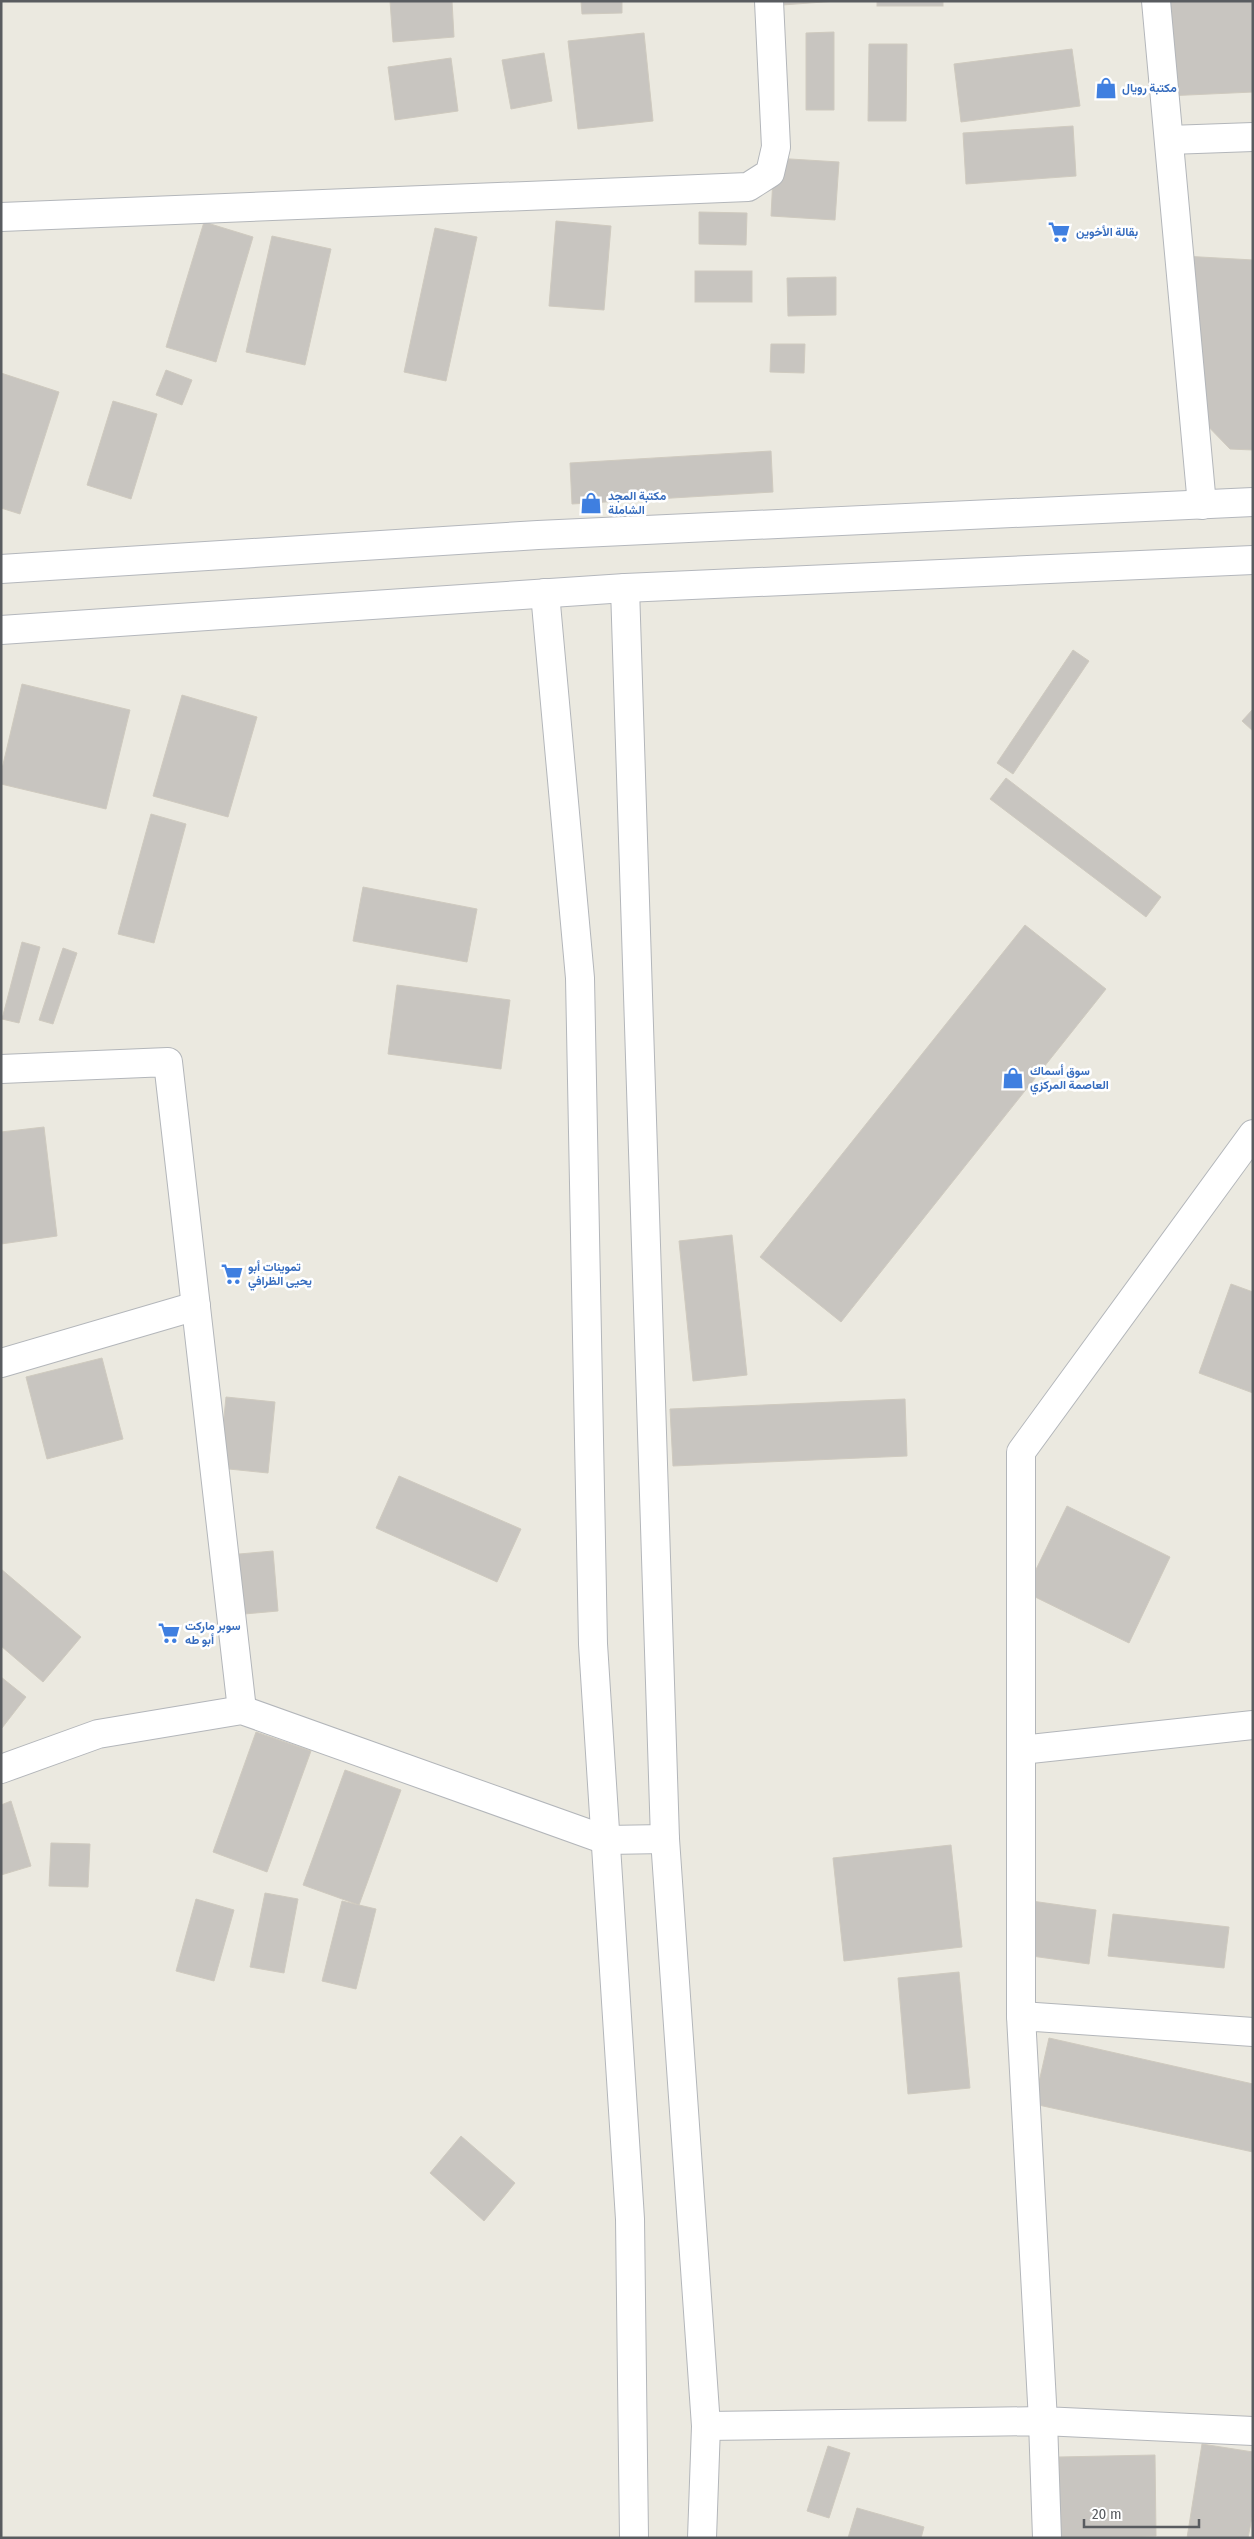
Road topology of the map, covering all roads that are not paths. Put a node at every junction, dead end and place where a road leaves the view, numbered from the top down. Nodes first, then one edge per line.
1 (769, 1) edge
2 (1156, 1) edge
3 (1253, 137) edge
4 (1169, 140) junction
5 (1, 217) edge
6 (1253, 502) edge
7 (1202, 504) junction
8 (1253, 560) edge
9 (1, 569) edge
10 (625, 588) junction
11 (545, 593) junction
12 (1, 630) edge
13 (1, 1070) edge
14 (1253, 1134) edge
15 (196, 1306) junction
16 (1, 1364) edge
17 (242, 1710) junction
18 (1253, 1725) edge
19 (1021, 1750) junction
20 (1, 1769) edge
21 (665, 1839) junction
22 (606, 1840) junction
23 (1021, 2016) junction
24 (1253, 2032) edge
25 (1043, 2421) junction
26 (706, 2426) junction
27 (1253, 2431) edge
28 (634, 2538) edge
29 (702, 2538) edge
30 (1047, 2538) edge

1 - 5 street
2 - 4 street
3 - 4 street
4 - 7 street
6 - 7 street
7 - 9 street
8 - 10 street
10 - 11 street
10 - 21 street
11 - 12 street
11 - 22 street
13 - 15 street
14 - 19 street
15 - 16 street
15 - 17 street
17 - 20 street
17 - 22 street
18 - 19 street
19 - 23 street
21 - 22 street
21 - 26 street
22 - 28 street
23 - 24 street
23 - 25 street
25 - 26 street
25 - 27 street
25 - 30 street
26 - 29 street

